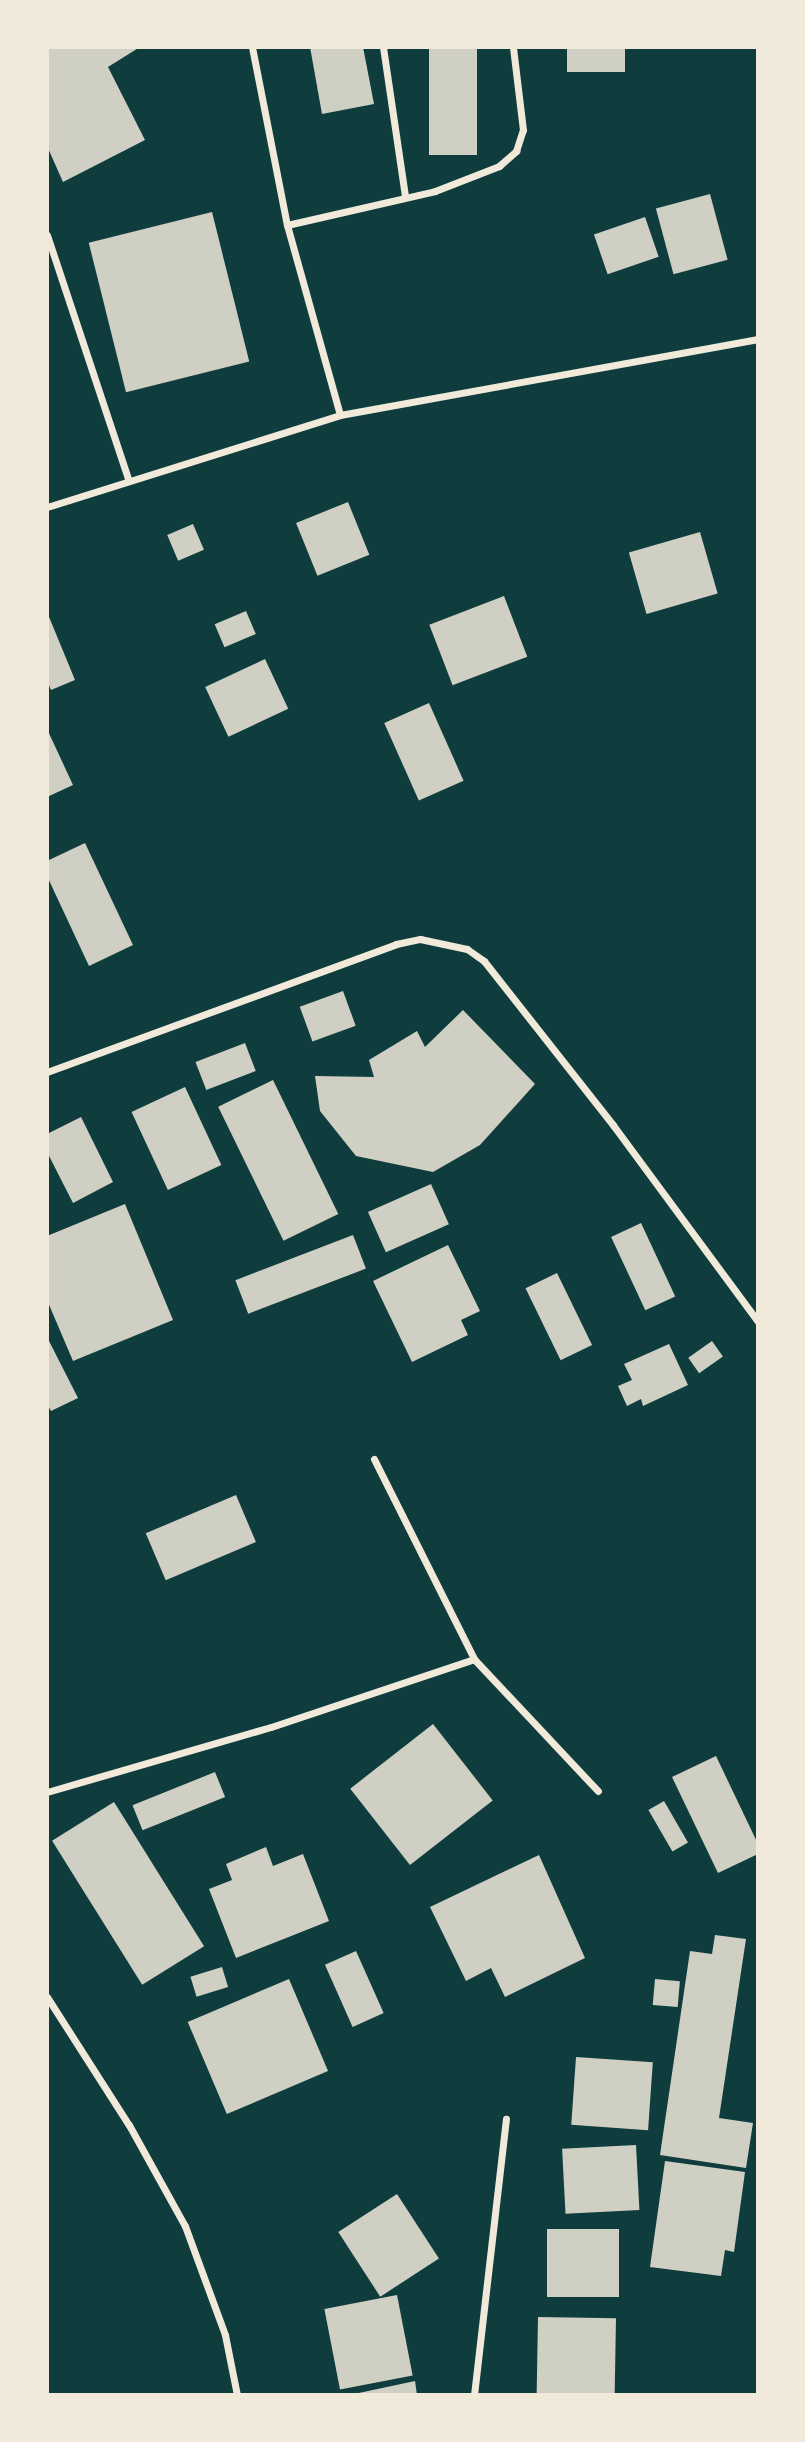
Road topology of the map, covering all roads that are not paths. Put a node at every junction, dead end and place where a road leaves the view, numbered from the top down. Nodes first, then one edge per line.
1 (252, 47) edge
2 (383, 47) edge
3 (513, 47) edge
4 (405, 196) junction
5 (287, 225) junction
6 (47, 235) edge
7 (758, 339) edge
8 (340, 415) junction
9 (128, 479) junction
10 (47, 507) edge
11 (47, 1072) edge
12 (758, 1322) edge
13 (374, 1459) dead end
14 (474, 1659) junction
15 (598, 1791) dead end
16 (47, 1792) edge
17 (47, 1997) edge
18 (506, 2119) dead end
19 (237, 2395) edge
20 (474, 2395) edge

1 - 5 street
2 - 4 street
3 - 4 street
4 - 5 street
5 - 8 street
6 - 9 street
7 - 8 street
8 - 9 street
9 - 10 street
11 - 12 street
13 - 14 street
14 - 15 street
14 - 16 street
17 - 19 street
18 - 20 street

